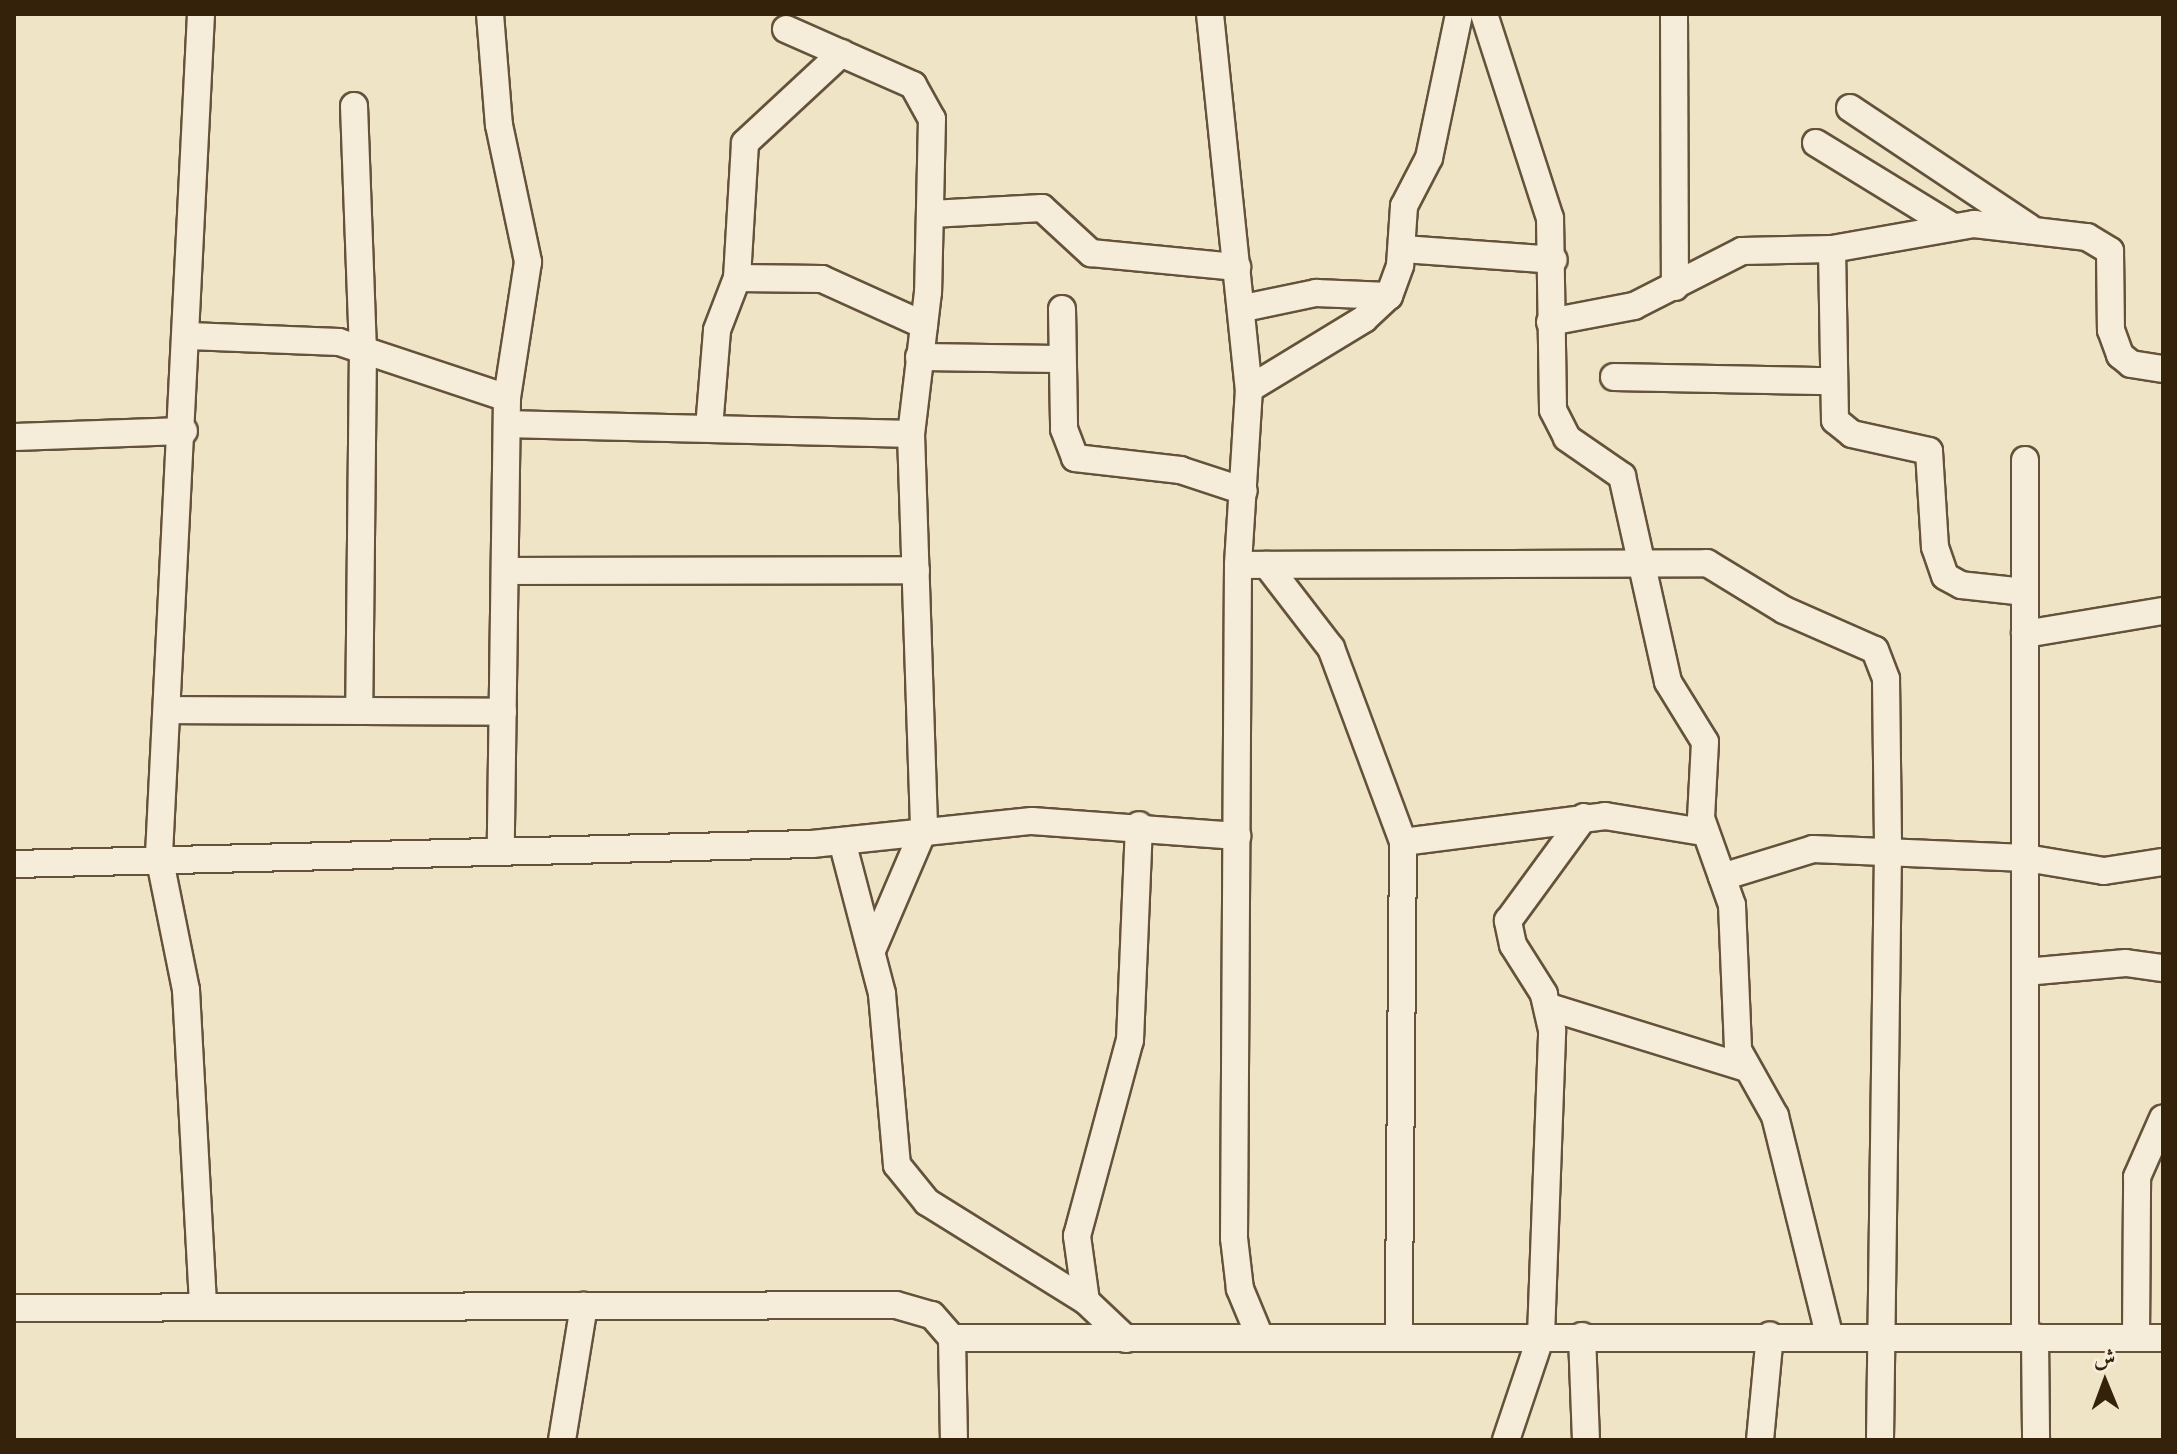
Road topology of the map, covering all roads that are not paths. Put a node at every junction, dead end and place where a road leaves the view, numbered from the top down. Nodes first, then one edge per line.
1 (201, 14) edge
2 (490, 14) edge
3 (1210, 14) edge
4 (1459, 14) edge
5 (1484, 14) edge
6 (1674, 14) edge
7 (786, 29) dead end
8 (842, 53) junction
9 (354, 106) dead end
10 (1850, 108) dead end
11 (1816, 143) dead end
12 (931, 214) junction
13 (1953, 227) junction
14 (2030, 228) junction
15 (1402, 249) junction
16 (1832, 249) junction
17 (1554, 260) junction
18 (1237, 267) junction
19 (737, 278) junction
20 (1675, 287) junction
21 (1389, 296) junction
22 (1244, 308) junction
23 (1062, 309) dead end
24 (1550, 322) junction
25 (924, 325) junction
26 (189, 336) junction
27 (363, 348) junction
28 (919, 357) junction
29 (1061, 359) junction
30 (2163, 369) edge
31 (1614, 377) dead end
32 (1830, 381) junction
33 (1249, 389) junction
34 (507, 411) junction
35 (709, 428) junction
36 (184, 431) junction
37 (911, 434) junction
38 (14, 437) edge
39 (2025, 460) dead end
40 (1244, 491) junction
41 (1643, 562) junction
42 (1238, 565) junction
43 (1267, 565) junction
44 (916, 570) junction
45 (505, 571) junction
46 (2025, 592) junction
47 (2163, 611) edge
48 (2025, 634) junction
49 (168, 710) junction
50 (359, 711) junction
51 (503, 712) junction
52 (1584, 817) junction
53 (1139, 825) junction
54 (924, 829) junction
55 (1703, 832) junction
56 (1237, 836) junction
57 (842, 841) junction
58 (1403, 842) junction
59 (501, 849) junction
60 (1888, 851) junction
61 (159, 856) junction
62 (2026, 858) junction
63 (2163, 862) edge
64 (14, 864) edge
65 (1722, 877) junction
66 (873, 948) junction
67 (2163, 968) edge
68 (2025, 972) junction
69 (1549, 1007) junction
70 (1746, 1068) junction
71 (2163, 1118) edge
72 (2153, 1159) edge
73 (1086, 1301) junction
74 (584, 1306) junction
75 (203, 1307) junction
76 (14, 1308) edge
77 (1829, 1334) junction
78 (1770, 1335) junction
79 (1876, 1335) junction
80 (1541, 1336) junction
81 (1582, 1336) junction
82 (1260, 1337) junction
83 (1399, 1337) junction
84 (2030, 1337) junction
85 (952, 1338) junction
86 (2136, 1338) junction
87 (2163, 1338) edge
88 (1126, 1339) junction
89 (562, 1440) edge
90 (954, 1440) edge
91 (1506, 1440) edge
92 (1586, 1440) edge
93 (1760, 1440) edge
94 (1880, 1440) edge
95 (2036, 1440) edge

1 - 26 street
2 - 34 street
3 - 18 street
4 - 15 street
5 - 17 street
6 - 20 street
7 - 8 street
8 - 12 street
8 - 19 street
9 - 27 street
10 - 14 street
11 - 13 street
12 - 18 street
12 - 25 street
13 - 14 street
13 - 16 street
14 - 30 street
15 - 17 street
15 - 21 street
16 - 20 street
16 - 32 street
17 - 24 street
18 - 22 street
19 - 25 street
19 - 35 street
20 - 24 street
21 - 22 street
21 - 33 street
22 - 33 street
23 - 29 street
24 - 41 street
25 - 28 street
26 - 27 street
26 - 36 street
27 - 34 street
27 - 50 street
28 - 29 street
28 - 37 street
29 - 40 street
31 - 32 street
32 - 46 street
33 - 40 street
34 - 35 street
34 - 45 street
35 - 37 street
36 - 38 street
36 - 49 street
37 - 44 street
39 - 46 street
40 - 42 street
41 - 43 street
41 - 55 street
41 - 60 street
42 - 43 street
42 - 56 street
43 - 58 street
44 - 45 street
44 - 54 street
45 - 51 street
46 - 48 street
47 - 48 street
48 - 62 street
49 - 50 street
49 - 61 street
50 - 51 street
51 - 59 street
52 - 55 street
52 - 58 street
52 - 69 street
53 - 54 street
53 - 56 street
53 - 73 street
54 - 57 street
54 - 66 street
55 - 65 street
56 - 82 street
57 - 59 street
57 - 66 street
58 - 83 street
59 - 61 street
60 - 62 street
60 - 65 street
60 - 79 street
61 - 64 street
61 - 75 street
62 - 63 street
62 - 68 street
65 - 70 street
66 - 73 street
67 - 68 street
68 - 84 street
69 - 70 street
69 - 80 street
70 - 77 street
71 - 72 street
72 - 86 street
73 - 88 street
74 - 75 street
74 - 85 street
74 - 89 street
75 - 76 street
77 - 78 street
77 - 79 street
78 - 81 street
78 - 93 street
79 - 84 street
79 - 94 street
80 - 81 street
80 - 83 street
80 - 91 street
81 - 92 street
82 - 83 street
82 - 88 street
84 - 86 street
84 - 95 street
85 - 88 street
85 - 90 street
86 - 87 street

